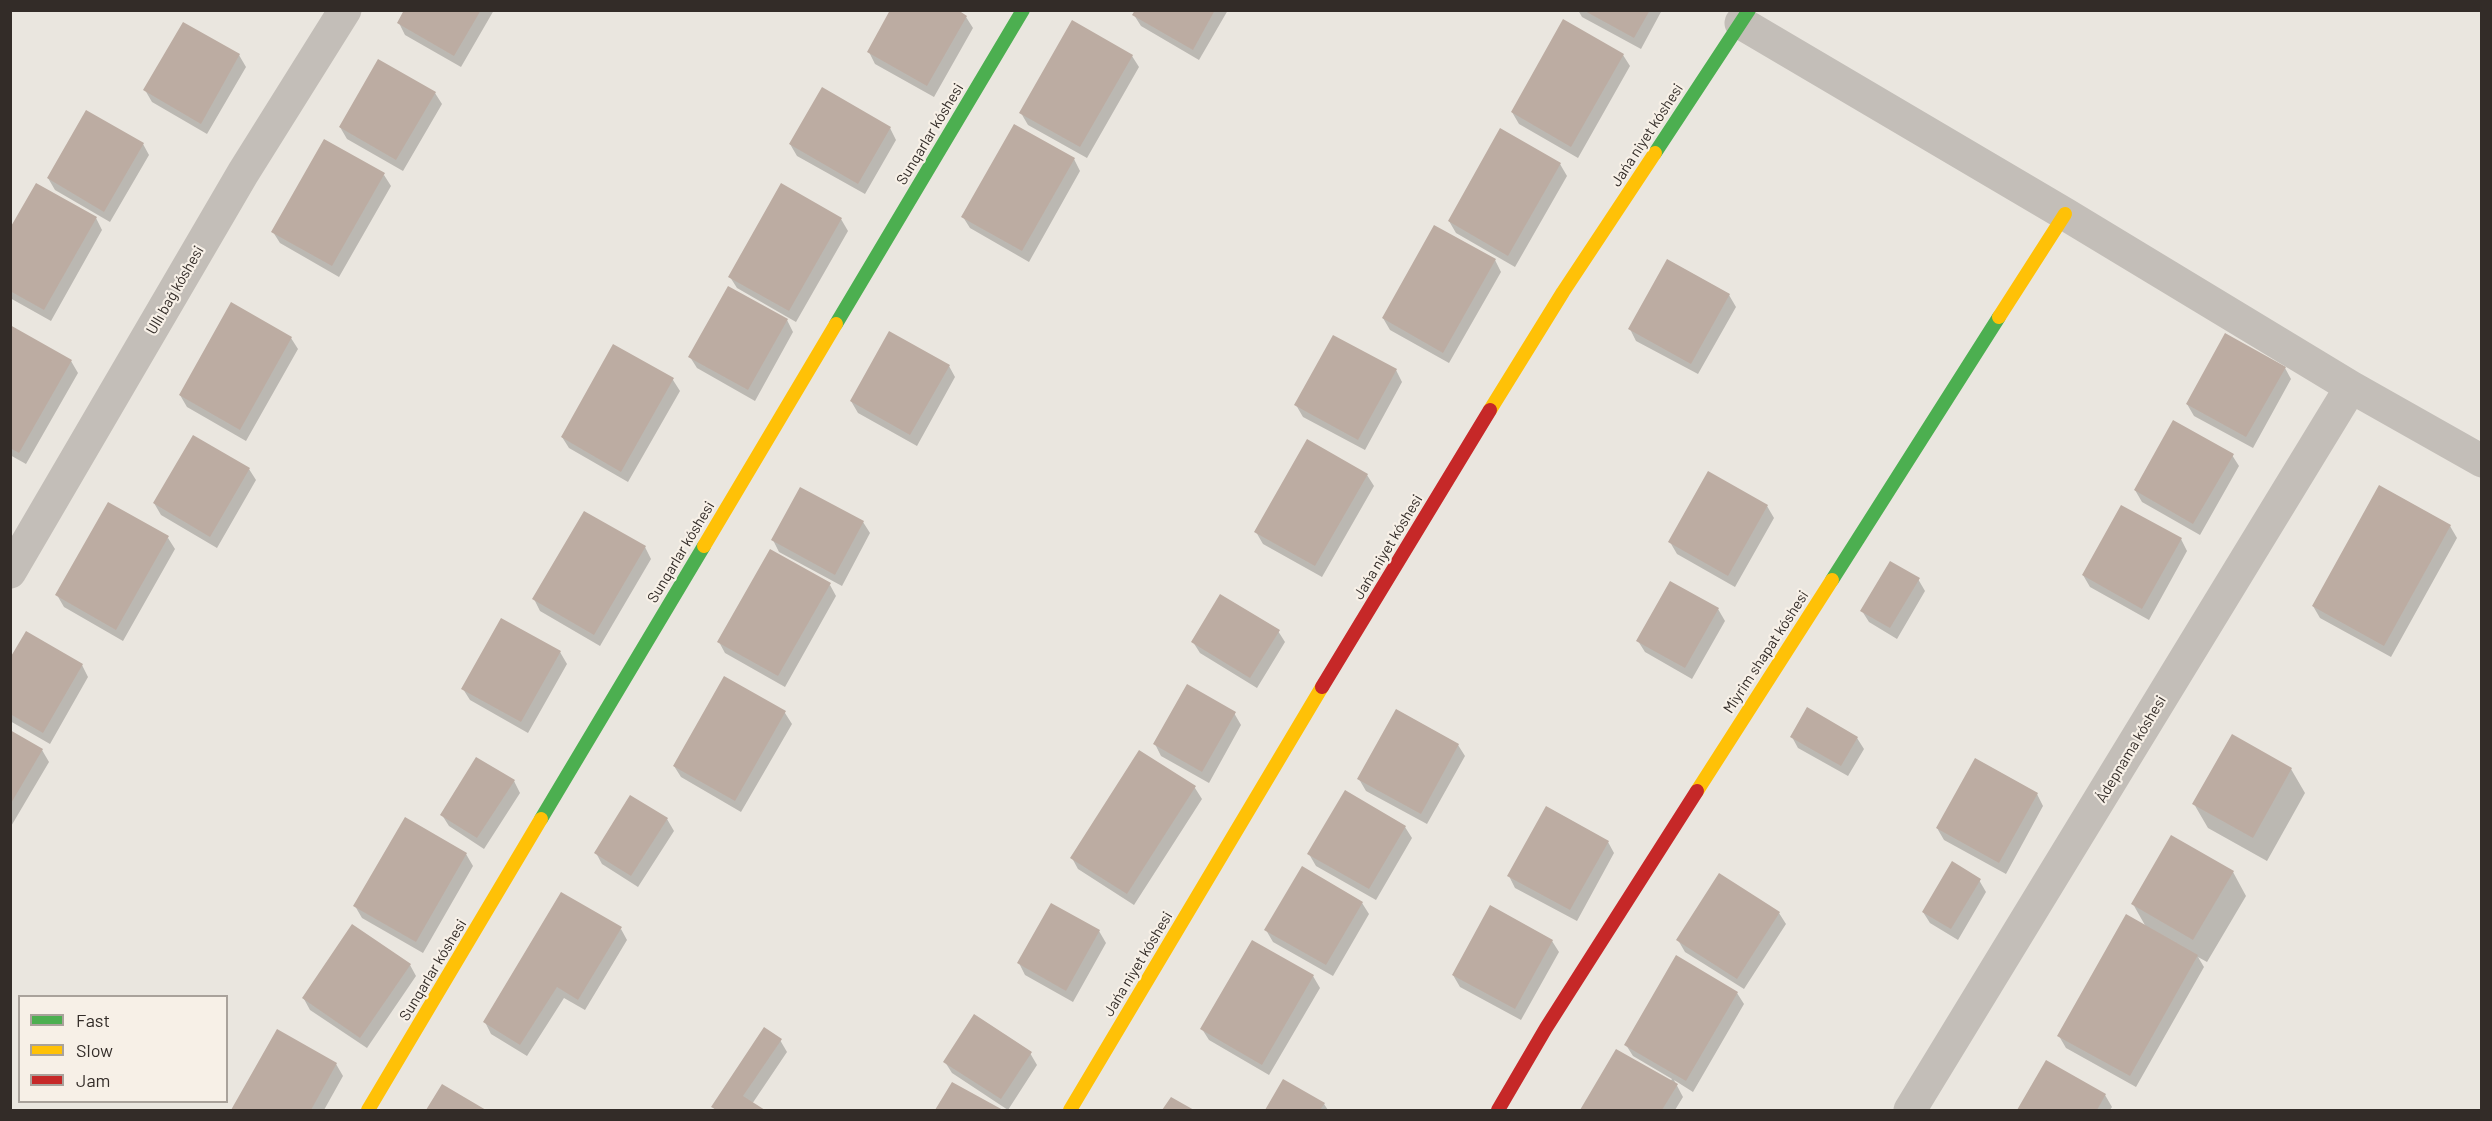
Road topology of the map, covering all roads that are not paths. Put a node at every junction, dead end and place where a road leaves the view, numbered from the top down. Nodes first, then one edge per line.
1 (345, 10) edge
2 (1023, 10) edge
3 (1745, 16) edge
4 (2065, 213) junction
5 (2351, 387) junction
6 (2481, 461) edge
7 (10, 572) edge
8 (368, 1110) edge
9 (1070, 1110) edge
10 (1498, 1110) edge
11 (1910, 1110) edge

1 - 7 street, Ullı baǵ kóshesi
2 - 8 street, Sunqarlar kóshesi
3 - 4 street
3 - 9 street, Jańa niyet kóshesi
4 - 5 street
4 - 10 street, Miyrim shapat kóshesi
5 - 6 street
5 - 11 street, Ádepnama kóshesi

